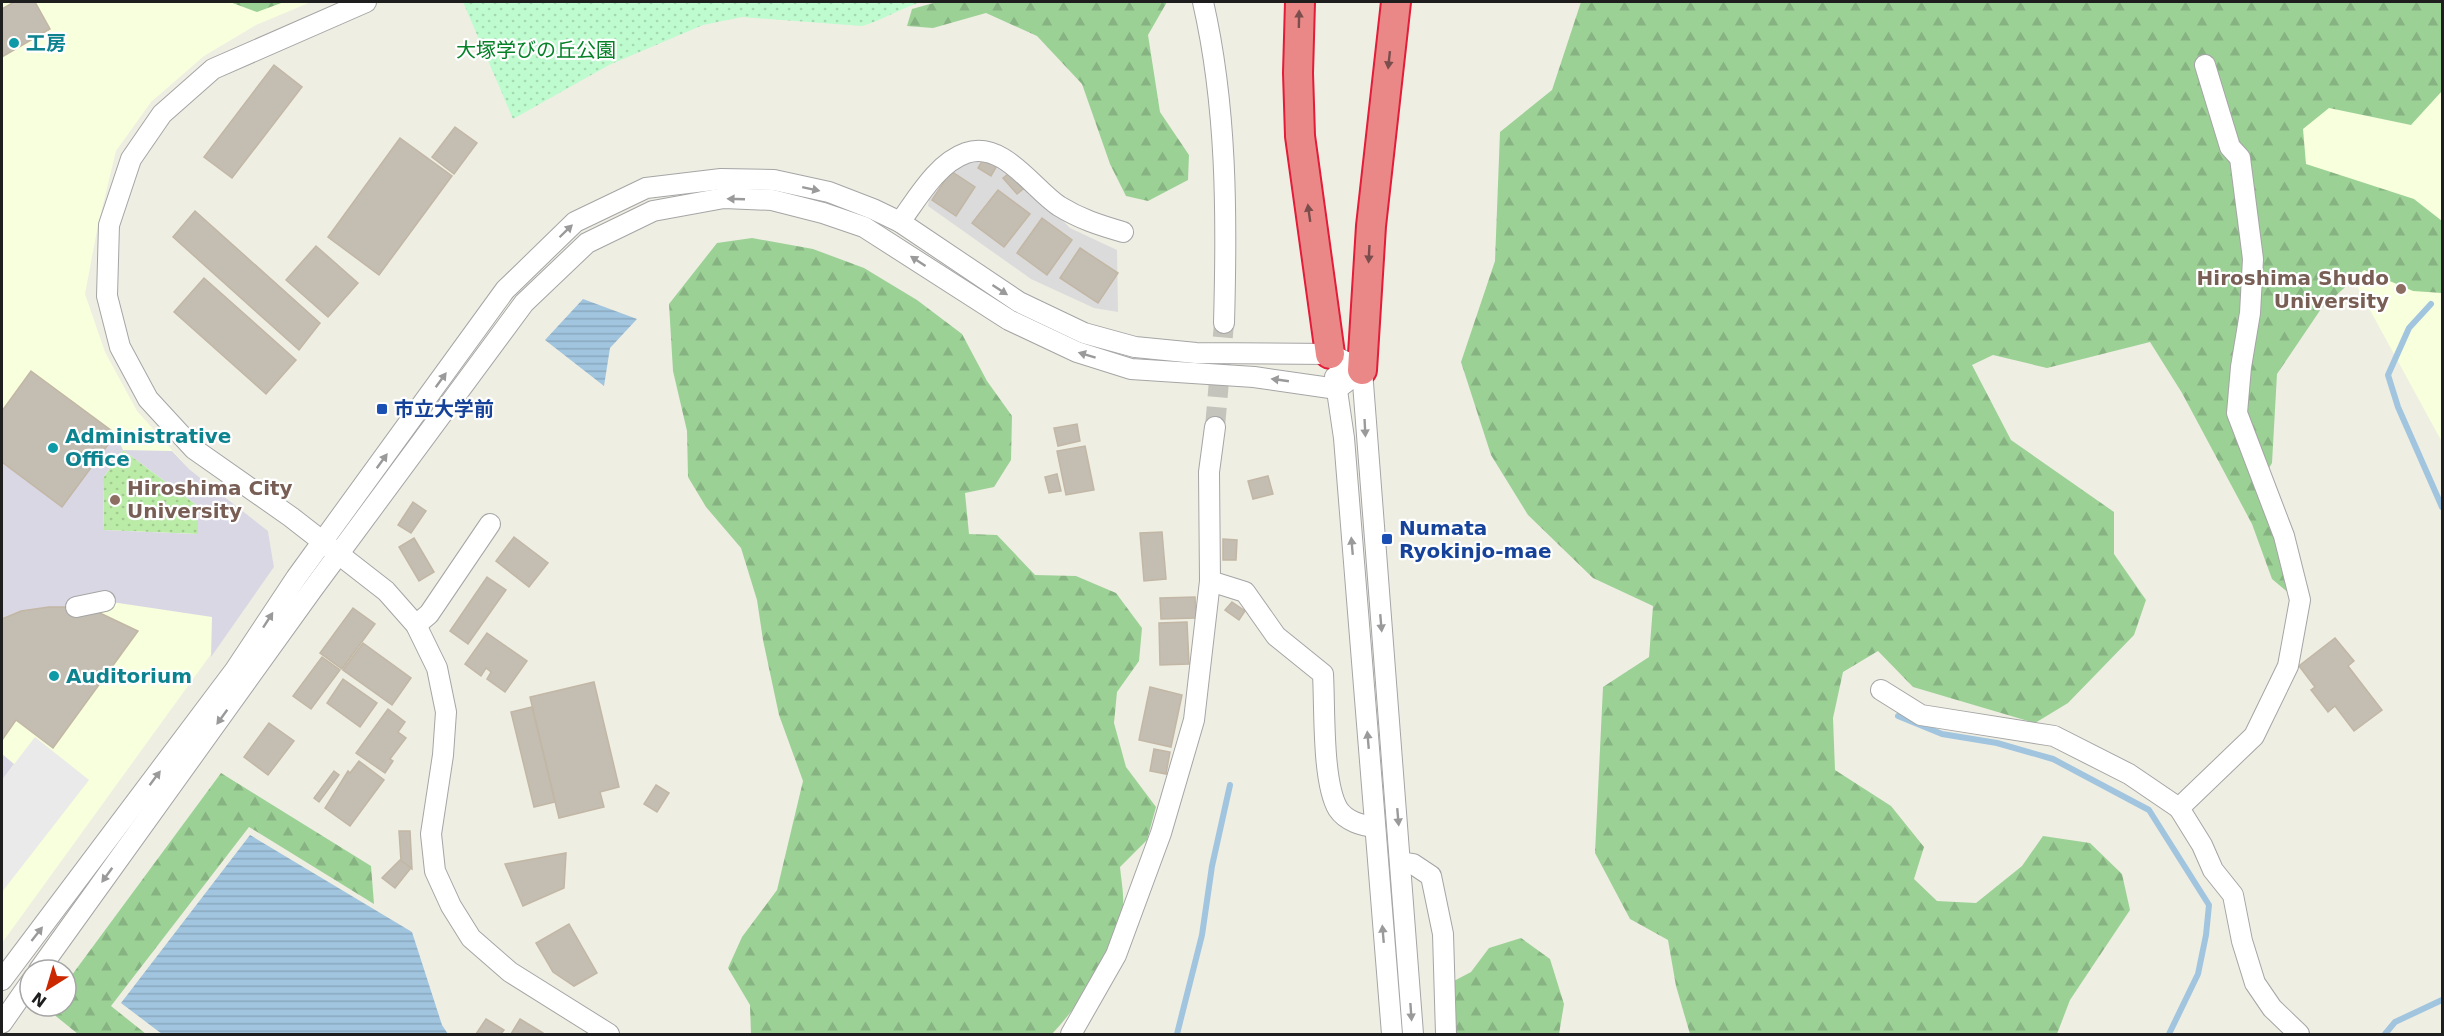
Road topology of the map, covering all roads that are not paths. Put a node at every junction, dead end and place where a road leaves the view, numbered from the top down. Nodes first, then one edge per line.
1 (366, 2) edge
2 (1203, 2) edge
3 (1300, 2) edge
4 (1396, 2) edge
5 (2205, 65) dead end
6 (900, 222) junction
7 (1123, 232) dead end
8 (1224, 323) tunnel mouth
9 (1330, 354) junction
10 (1362, 370) junction
11 (1338, 389) junction
12 (1215, 427) tunnel mouth
13 (490, 525) dead end
14 (323, 543) junction
15 (339, 555) junction
16 (1210, 581) junction
17 (105, 602) dead end
18 (76, 607) dead end
19 (416, 625) junction
20 (1881, 690) dead end
21 (2179, 808) junction
22 (1375, 827) junction
23 (1401, 862) junction
24 (48, 958) edge
25 (2, 980) edge
26 (18, 1000) edge
27 (2, 1023) edge
28 (609, 1035) edge
29 (1071, 1035) edge
30 (1392, 1035) edge
31 (1413, 1035) edge
32 (1446, 1035) edge
33 (2299, 1035) edge

1 - 14 street
2 - 8 street
9 -> 3 highway
4 -> 10 highway
5 - 21 street
6 - 7 street
6 -> 9 street
14 -> 6 street
9 - 10 street
9 - 11 street
10 - 11 street
10 -> 23 street
11 -> 15 street
22 -> 11 street
12 - 16 street
13 - 19 street
14 - 15 street
25 -> 14 street
15 - 19 street
15 -> 24 street
16 - 22 street
16 - 29 street
17 - 18 street
19 - 28 street
20 - 21 street
21 - 33 street
30 -> 22 street
23 -> 31 street
23 - 32 street
26 - 27 street

